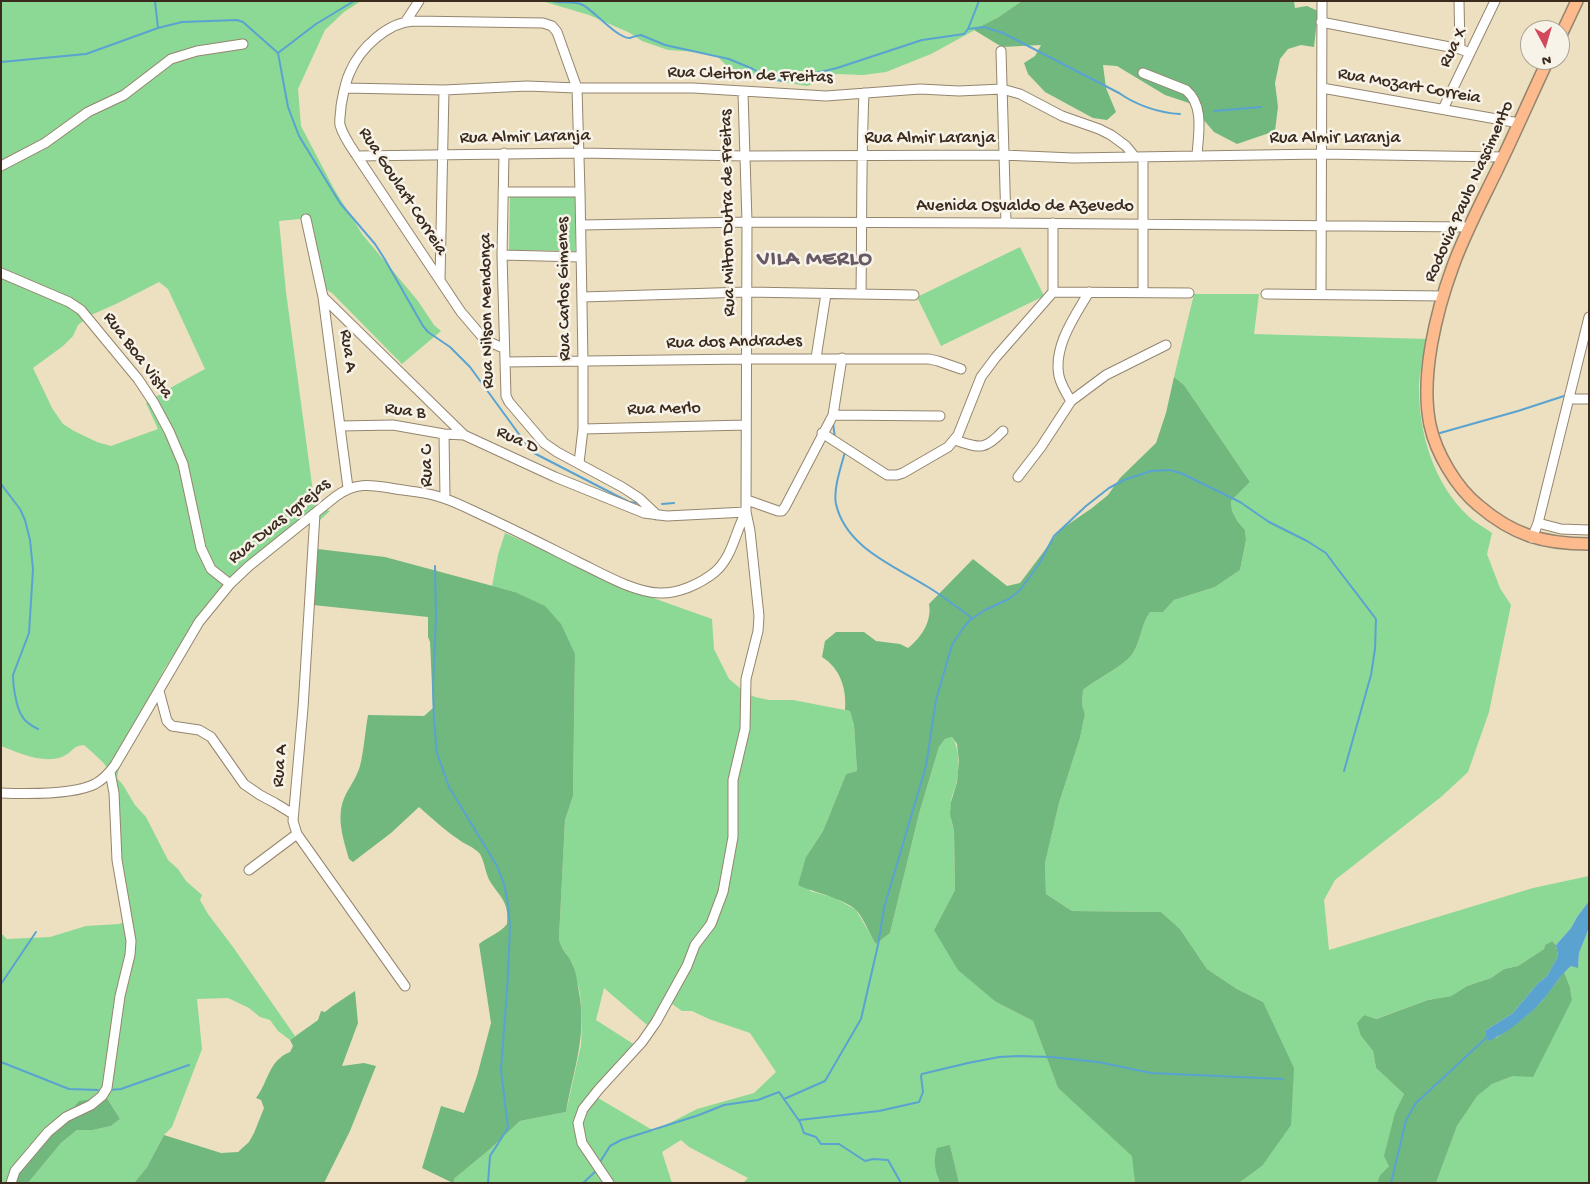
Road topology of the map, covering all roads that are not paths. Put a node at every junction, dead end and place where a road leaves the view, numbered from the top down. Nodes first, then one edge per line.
1 (419, 1) edge
2 (1322, 1) edge
3 (1459, 1) edge
4 (1495, 1) edge
5 (1577, 1) edge
6 (1568, 20) edge
7 (406, 21) junction
8 (1322, 22) junction
9 (243, 44) dead end
10 (1460, 49) junction
11 (1001, 52) dead end
12 (1470, 53) junction
13 (1543, 70) edge
14 (1143, 73) dead end
15 (345, 88) junction
16 (577, 88) junction
17 (1322, 88) junction
18 (1002, 89) junction
19 (444, 90) junction
20 (744, 92) junction
21 (864, 93) junction
22 (1443, 109) junction
23 (1519, 123) junction
24 (504, 153) junction
25 (580, 153) junction
26 (1321, 154) junction
27 (1003, 155) junction
28 (357, 156) junction
29 (443, 156) junction
30 (746, 156) junction
31 (861, 156) junction
32 (1197, 156) junction
33 (1139, 157) junction
34 (1503, 157) junction
35 (1, 166) edge
36 (503, 192) junction
37 (580, 192) junction
38 (306, 219) dead end
39 (746, 222) junction
40 (862, 223) junction
41 (1006, 223) junction
42 (1053, 223) junction
43 (1142, 224) junction
44 (581, 225) junction
45 (1321, 225) junction
46 (1470, 227) junction
47 (502, 255) junction
48 (581, 257) junction
49 (1, 273) edge
50 (440, 280) junction
51 (747, 292) junction
52 (1053, 292) junction
53 (1089, 292) junction
54 (1143, 292) junction
55 (1189, 293) dead end
56 (826, 294) junction
57 (861, 294) junction
58 (1266, 294) dead end
59 (1321, 294) junction
60 (914, 296) dead end
61 (1443, 296) junction
62 (323, 297) junction
63 (582, 297) junction
64 (1589, 318) edge
65 (1166, 345) dead end
66 (503, 348) junction
67 (816, 358) junction
68 (842, 358) junction
69 (746, 359) junction
70 (505, 362) junction
71 (583, 362) junction
72 (961, 369) dead end
73 (1589, 392) edge
74 (1569, 399) junction
75 (1585, 399) edge
76 (1071, 401) junction
77 (833, 415) junction
78 (940, 416) dead end
79 (746, 424) junction
80 (340, 426) junction
81 (583, 429) junction
82 (1003, 431) dead end
83 (822, 433) junction
84 (444, 434) junction
85 (464, 435) junction
86 (955, 440) junction
87 (579, 463) junction
88 (1018, 477) dead end
89 (348, 488) junction
90 (445, 498) junction
91 (747, 500) junction
92 (746, 512) junction
93 (315, 514) junction
94 (657, 515) junction
95 (1538, 523) junction
96 (1589, 530) edge
97 (1532, 538) junction
98 (1589, 544) edge
99 (230, 584) junction
100 (159, 692) junction
101 (110, 772) junction
102 (1, 793) edge
103 (293, 814) junction
104 (297, 834) junction
105 (249, 870) dead end
106 (405, 986) dead end
107 (10, 1183) edge
108 (609, 1183) edge

1 - 7 street
2 - 8 street
3 - 10 street
4 - 12 street, Rua X
5 - 6 main road
7 - 15 street, Rua Goulart Correia
7 - 16 street, Rua Carlos Gimenes
8 - 10 street
8 - 17 street
9 - 35 street
10 - 12 street
11 - 18 street
12 - 22 street, Rua X
13 - 23 main road, Rodovia Paulo Nascimento
14 - 32 street
15 - 19 street, Rua Cleiton de Freitas
15 - 28 street, Rua Goulart Correia
16 - 19 street, Rua Cleiton de Freitas
16 - 20 street, Rua Cleiton de Freitas
16 - 25 street, Rua Carlos Gimenes
17 - 22 street, Rua Mozart Correia
17 - 26 street
18 - 21 street, Rua Cleiton de Freitas
18 - 27 street
18 - 33 street, Rua Cleiton de Freitas
19 - 29 street
20 - 21 street, Rua Cleiton de Freitas
20 - 30 street, Rua Milton Dutra de Freitas
21 - 31 street
22 - 23 street, Rua Mozart Correia
23 - 34 main road, Rodovia Paulo Nascimento
24 - 25 street, Rua Almir Laranja
24 - 29 street, Rua Almir Laranja
24 - 36 street, Rua Nilson Mendonça
25 - 30 street, Rua Almir Laranja
25 - 37 street, Rua Carlos Gimenes
26 - 32 street, Rua Almir Laranja
26 - 34 street, Rua Almir Laranja
26 - 45 street
27 - 31 street, Rua Almir Laranja
27 - 33 street, Rua Almir Laranja
27 - 41 street
28 - 29 street, Rua Almir Laranja
28 - 50 street, Rua Goulart Correia
29 - 50 street
30 - 31 street, Rua Almir Laranja
30 - 39 street, Rua Milton Dutra de Freitas
31 - 40 street
32 - 33 street, Rua Almir Laranja
33 - 43 street
34 - 46 main road, Rodovia Paulo Nascimento
36 - 37 street
36 - 47 street, Rua Nilson Mendonça
37 - 44 street, Rua Carlos Gimenes
38 - 62 street, Rua A
39 - 40 street, Avenida Osvaldo de Azevedo
39 - 44 street, Avenida Osvaldo de Azevedo
39 - 51 street, Rua Milton Dutra de Freitas
40 - 41 street, Avenida Osvaldo de Azevedo
40 - 57 street
41 - 42 street, Avenida Osvaldo de Azevedo
42 - 43 street, Avenida Osvaldo de Azevedo
42 - 52 street
43 - 45 street, Avenida Osvaldo de Azevedo
43 - 54 street
44 - 48 street, Rua Carlos Gimenes
45 - 46 street, Avenida Osvaldo de Azevedo
45 - 59 street
46 - 61 main road, Rodovia Paulo Nascimento
47 - 48 street
47 - 66 street, Rua Nilson Mendonça
48 - 63 street, Rua Carlos Gimenes
49 - 99 street, Rua Boa Vista
50 - 66 street, Rua Goulart Correia
51 - 56 street
51 - 63 street
51 - 69 street, Rua Milton Dutra de Freitas
52 - 53 street
52 - 86 street
53 - 54 street
53 - 76 street
54 - 55 street
56 - 57 street
56 - 67 street
57 - 60 street
58 - 59 street
59 - 61 street
61 - 97 main road, Rodovia Paulo Nascimento
62 - 80 street, Rua A
62 - 85 street, Rua D
63 - 71 street, Rua Carlos Gimenes
64 - 74 street
65 - 76 street
66 - 70 street, Rua Nilson Mendonça
67 - 68 street, Rua dos Andrades
67 - 69 street, Rua dos Andrades
68 - 72 street, Rua dos Andrades
68 - 77 street
69 - 71 street, Rua dos Andrades
69 - 79 street, Rua Milton Dutra de Freitas
70 - 71 street, Rua dos Andrades
70 - 87 street, Rua Nilson Mendonça
71 - 81 street, Rua Carlos Gimenes
73 - 75 street
74 - 75 street
74 - 95 street
76 - 88 street
77 - 78 street
77 - 83 street
79 - 81 street, Rua Merlo
79 - 91 street, Rua Milton Dutra de Freitas
80 - 84 street, Rua B
80 - 89 street, Rua A
81 - 87 street, Rua Carlos Gimenes
82 - 86 street
83 - 86 street
83 - 91 street
84 - 85 street, Rua B
84 - 90 street, Rua C
85 - 94 street, Rua D
87 - 94 street
89 - 90 street, Rua Duas Igrejas
89 - 93 street, Rua Duas Igrejas
90 - 92 street, Rua Duas Igrejas
91 - 92 street, Rua Milton Dutra de Freitas
92 - 94 street, Rua D
92 - 108 street
93 - 99 street, Rua Duas Igrejas
93 - 103 street, Rua A
95 - 96 street
95 - 97 street
97 - 98 main road, Rodovia Paulo Nascimento
99 - 100 street, Rua Duas Igrejas
100 - 101 street, Rua Duas Igrejas
100 - 103 street
101 - 102 street, Rua Duas Igrejas
101 - 107 street
103 - 104 street, Rua A
104 - 105 street
104 - 106 street, Rua A

